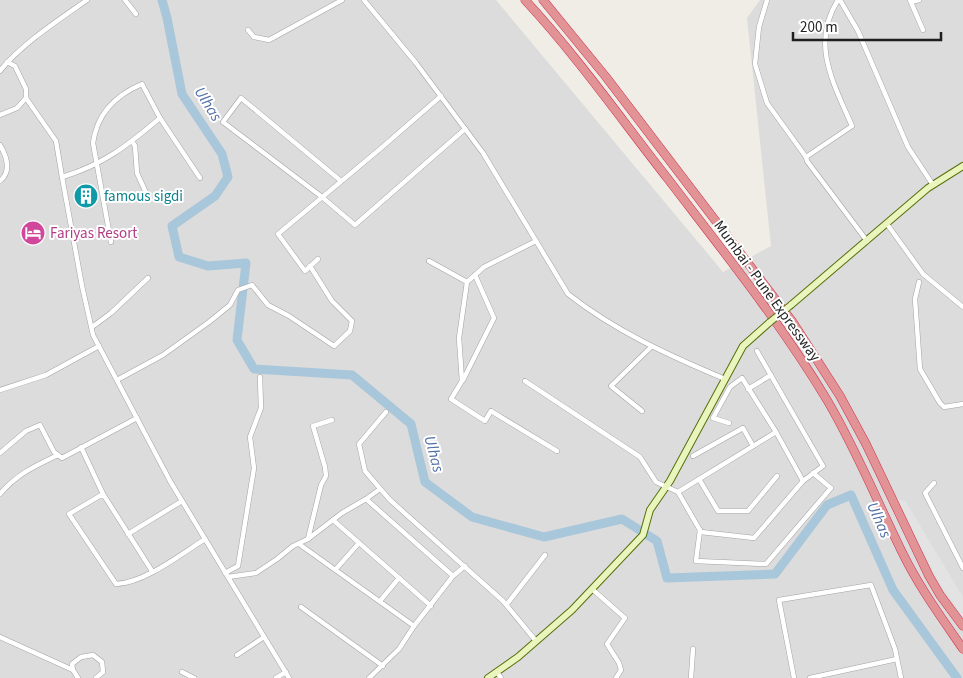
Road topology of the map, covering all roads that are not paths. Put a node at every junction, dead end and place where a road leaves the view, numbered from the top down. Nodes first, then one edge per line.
1 (87, 0) edge
2 (125, 0) edge
3 (342, 0) edge
4 (364, 0) edge
5 (525, 0) edge
6 (543, 0) edge
7 (767, 0) edge
8 (839, 0) edge
9 (919, 0) edge
10 (911, 1) edge
11 (136, 14) dead end
12 (248, 30) dead end
13 (923, 30) dead end
14 (7, 62) junction
15 (0, 71) edge
16 (441, 96) junction
17 (26, 98) junction
18 (0, 115) edge
19 (160, 118) junction
20 (466, 129) junction
21 (132, 141) junction
22 (0, 145) edge
23 (806, 157) junction
24 (97, 164) junction
25 (963, 166) edge
26 (62, 177) junction
27 (200, 178) dead end
28 (0, 181) edge
29 (341, 181) junction
30 (933, 185) junction
31 (148, 197) dead end
32 (322, 197) junction
33 (887, 224) junction
34 (536, 241) junction
35 (867, 241) junction
36 (111, 242) dead end
37 (318, 259) dead end
38 (429, 261) dead end
39 (310, 266) junction
40 (475, 275) junction
41 (148, 278) dead end
42 (467, 282) junction
43 (918, 282) dead end
44 (963, 307) edge
45 (92, 327) junction
46 (99, 346) junction
47 (651, 347) junction
48 (757, 351) dead end
49 (771, 375) junction
50 (260, 377) dead end
51 (117, 380) junction
52 (725, 380) junction
53 (462, 381) junction
54 (525, 381) dead end
55 (748, 389) junction
56 (0, 390) edge
57 (963, 404) edge
58 (642, 411) dead end
59 (386, 412) dead end
60 (137, 418) junction
61 (332, 420) dead end
62 (729, 423) dead end
63 (776, 432) junction
64 (753, 446) junction
65 (81, 447) junction
66 (558, 450) dead end
67 (0, 453) edge
68 (58, 454) junction
69 (693, 456) dead end
70 (813, 473) junction
71 (777, 476) dead end
72 (699, 479) junction
73 (803, 481) junction
74 (934, 483) dead end
75 (665, 487) junction
76 (380, 489) junction
77 (678, 492) junction
78 (0, 494) edge
79 (103, 494) junction
80 (366, 499) junction
81 (182, 501) junction
82 (333, 520) junction
83 (700, 529) junction
84 (128, 534) junction
85 (205, 539) junction
86 (308, 539) junction
87 (359, 543) junction
88 (299, 544) junction
89 (545, 555) dead end
90 (464, 566) junction
91 (963, 568) edge
92 (336, 569) junction
93 (152, 571) junction
94 (226, 575) junction
95 (453, 576) junction
96 (399, 578) junction
97 (592, 589) junction
98 (380, 601) junction
99 (507, 604) junction
100 (431, 606) junction
101 (301, 607) dead end
102 (414, 626) junction
103 (963, 626) edge
104 (264, 636) junction
105 (0, 637) edge
106 (536, 641) junction
107 (694, 649) dead end
108 (963, 649) edge
109 (238, 655) dead end
110 (897, 659) junction
111 (383, 666) junction
112 (73, 670) junction
113 (182, 672) dead end
114 (286, 672) junction
115 (497, 672) junction
116 (78, 678) edge
117 (96, 678) edge
118 (194, 678) edge
119 (276, 678) edge
120 (289, 678) edge
121 (370, 678) edge
122 (488, 678) edge
123 (501, 678) edge
124 (616, 678) edge
125 (691, 678) edge
126 (794, 678) edge
127 (810, 678) edge
128 (901, 678) edge

1 - 14 street
2 - 11 street
3 - 12 street
4 - 16 street
5 - 108 highway, Mumbai - Pune Expressway
6 - 103 highway, Mumbai - Pune Expressway
7 - 23 street
8 - 23 street
8 - 30 street
9 - 10 street
10 - 13 street
14 - 15 street
14 - 17 street
16 - 20 street
16 - 29 street
17 - 18 street
17 - 26 street
19 - 21 street
19 - 24 street
19 - 27 street
20 - 32 street
20 - 34 street
21 - 24 street
21 - 31 street
22 - 28 street
23 - 35 street
24 - 26 street
24 - 36 street
25 - 30 street
26 - 45 street
29 - 32 street
29 - 32 street
30 - 33 street
32 - 39 street
33 - 35 street
33 - 44 street
34 - 40 street
34 - 47 street
35 - 52 street, bridge
37 - 39 street
38 - 42 street
39 - 51 street
40 - 42 street
40 - 53 street
41 - 45 street
42 - 53 street
43 - 57 street
45 - 46 street
46 - 51 street
46 - 56 street
47 - 52 street
47 - 58 street
48 - 49 street
49 - 55 street
49 - 70 street
50 - 94 street
51 - 60 street
52 - 75 street
53 - 66 street
54 - 75 street
55 - 62 street
55 - 63 street
59 - 76 street
60 - 65 street
60 - 81 street
61 - 86 street
63 - 64 street
63 - 73 street
64 - 69 street
64 - 72 street
65 - 68 street
65 - 79 street
67 - 68 street
68 - 78 street
70 - 73 street
70 - 83 street
71 - 72 street
72 - 77 street
73 - 83 street
74 - 91 street
75 - 77 street
75 - 97 street
76 - 80 street
76 - 90 street
77 - 83 street
79 - 84 street
79 - 93 street
80 - 82 street
80 - 95 street
81 - 84 street
81 - 85 street
82 - 86 street
82 - 87 street
84 - 93 street
85 - 93 street
85 - 94 street
86 - 88 street
87 - 92 street
87 - 96 street
88 - 92 street
88 - 94 street
89 - 99 street
90 - 95 street
90 - 99 street
92 - 98 street
94 - 104 street
95 - 100 street
96 - 98 street
96 - 100 street
97 - 106 street
97 - 124 street
98 - 102 street
99 - 106 street
100 - 102 street
101 - 111 street
102 - 111 street
104 - 109 street
104 - 114 street
105 - 112 street
106 - 115 street
107 - 125 street
110 - 126 street
110 - 127 street
110 - 128 street
111 - 121 street
112 - 116 street
112 - 117 street
113 - 118 street
114 - 119 street
114 - 120 street
115 - 122 street
115 - 123 street

